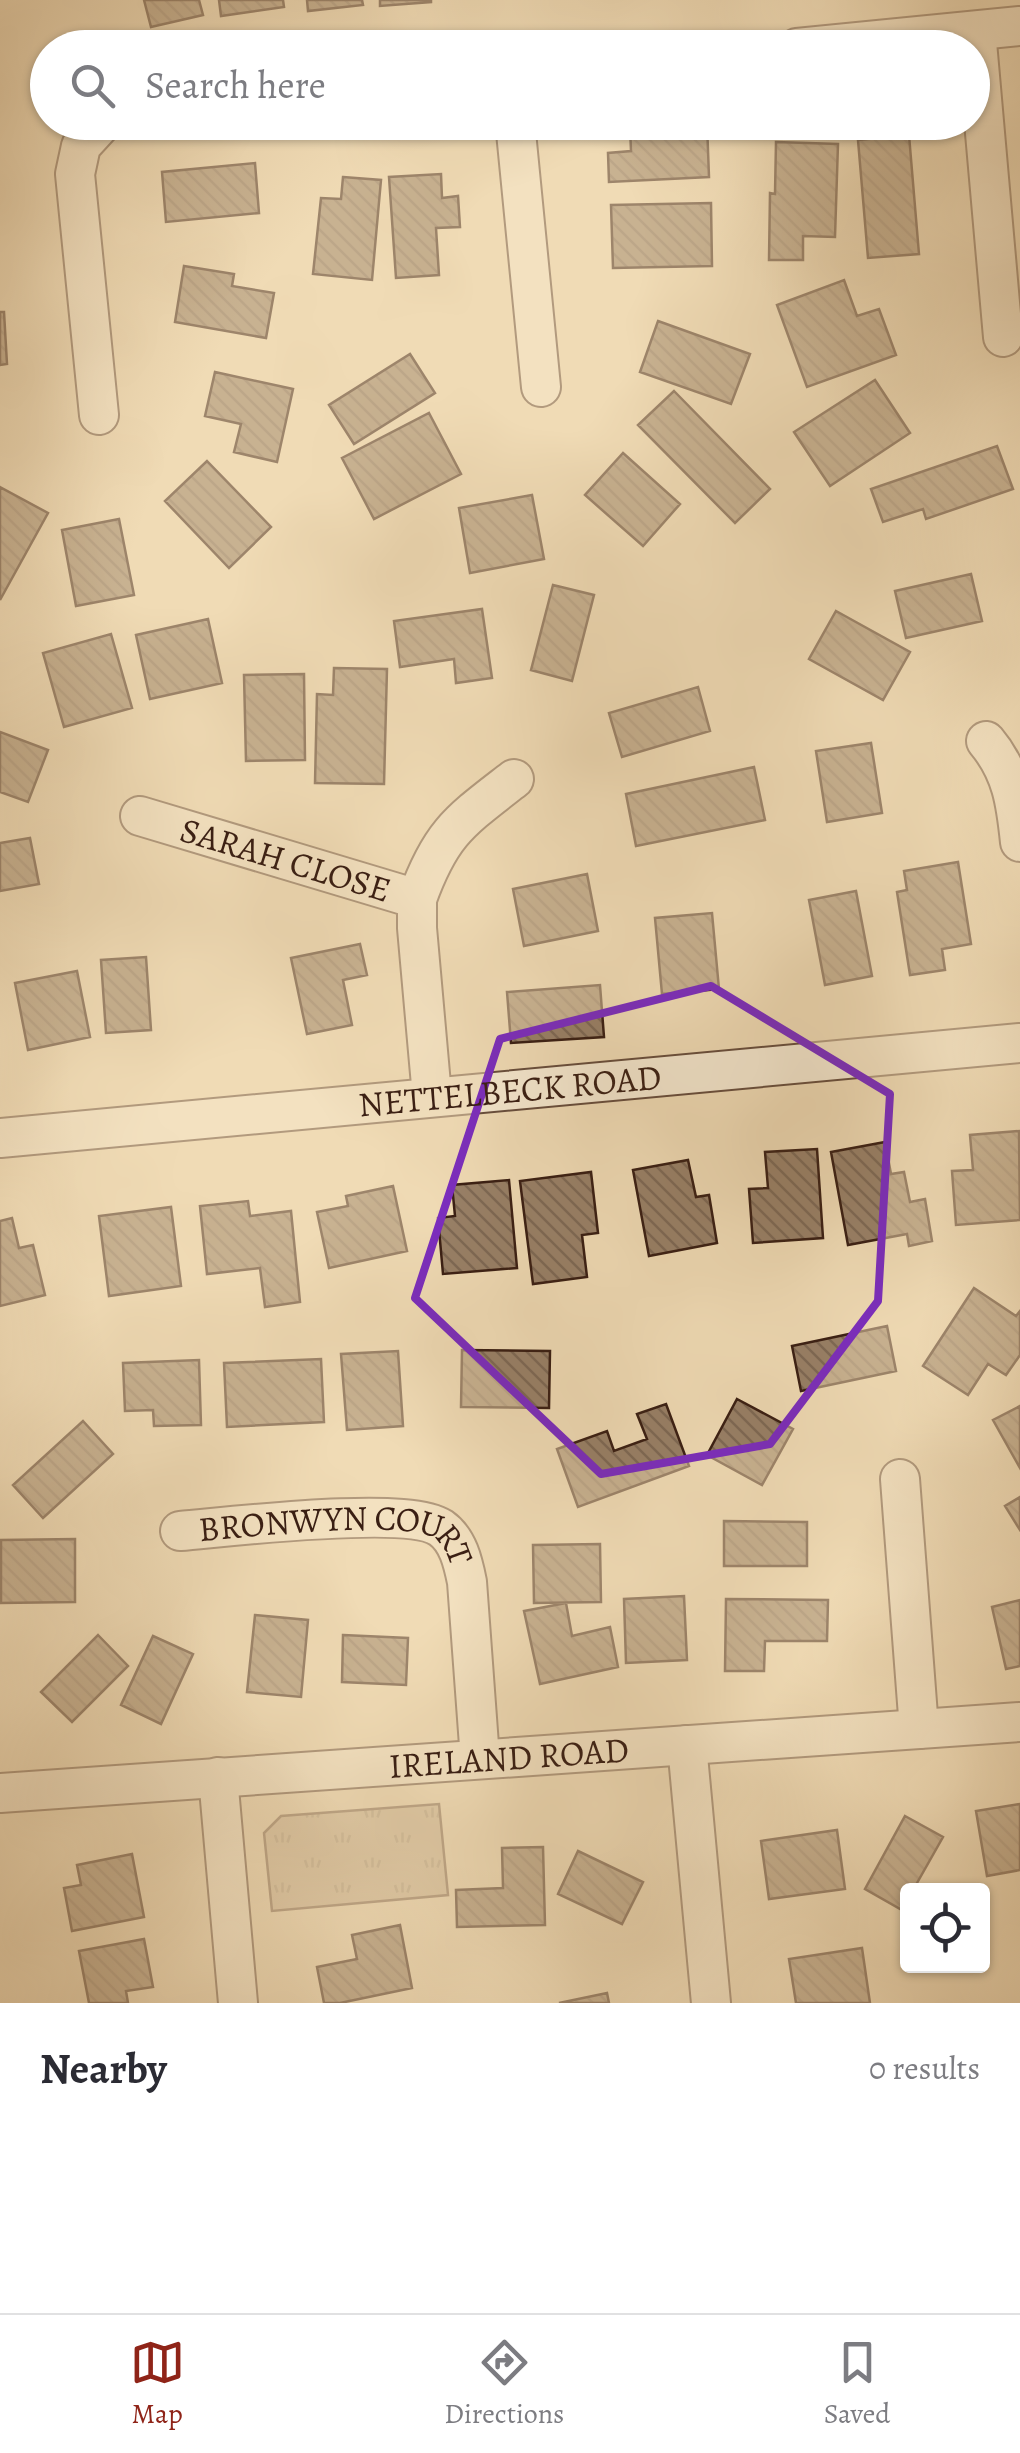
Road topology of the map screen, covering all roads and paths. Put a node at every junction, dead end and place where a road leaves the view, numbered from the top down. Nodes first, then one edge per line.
1 (1020, 26) edge
2 (976, 30) edge
3 (87, 140) edge
4 (518, 140) edge
5 (986, 140) edge
6 (1003, 337) dead end
7 (541, 388) dead end
8 (99, 416) dead end
9 (986, 741) dead end
10 (514, 779) dead end
11 (140, 816) dead end
12 (1020, 842) edge
13 (417, 899) junction
14 (1020, 1043) edge
15 (432, 1096) junction
16 (0, 1138) edge
17 (900, 1478) dead end
18 (180, 1530) dead end
19 (1020, 1722) edge
20 (920, 1728) junction
21 (686, 1745) junction
22 (480, 1759) junction
23 (218, 1777) junction
24 (0, 1793) edge
25 (238, 2003) edge
26 (711, 2003) edge

1 - 2 street
3 - 8 street
4 - 7 street
5 - 6 street
9 - 12 street
10 - 13 street
11 - 13 street, SARAH CLOSE
13 - 15 street, SARAH CLOSE
14 - 15 street, NETTELBECK ROAD
15 - 16 street, NETTELBECK ROAD
17 - 20 street
18 - 22 street, BRONWYN COURT
19 - 20 street, IRELAND ROAD
20 - 21 street, IRELAND ROAD
21 - 22 street, IRELAND ROAD
21 - 26 street
22 - 23 street, IRELAND ROAD
23 - 24 street, IRELAND ROAD
23 - 25 street

